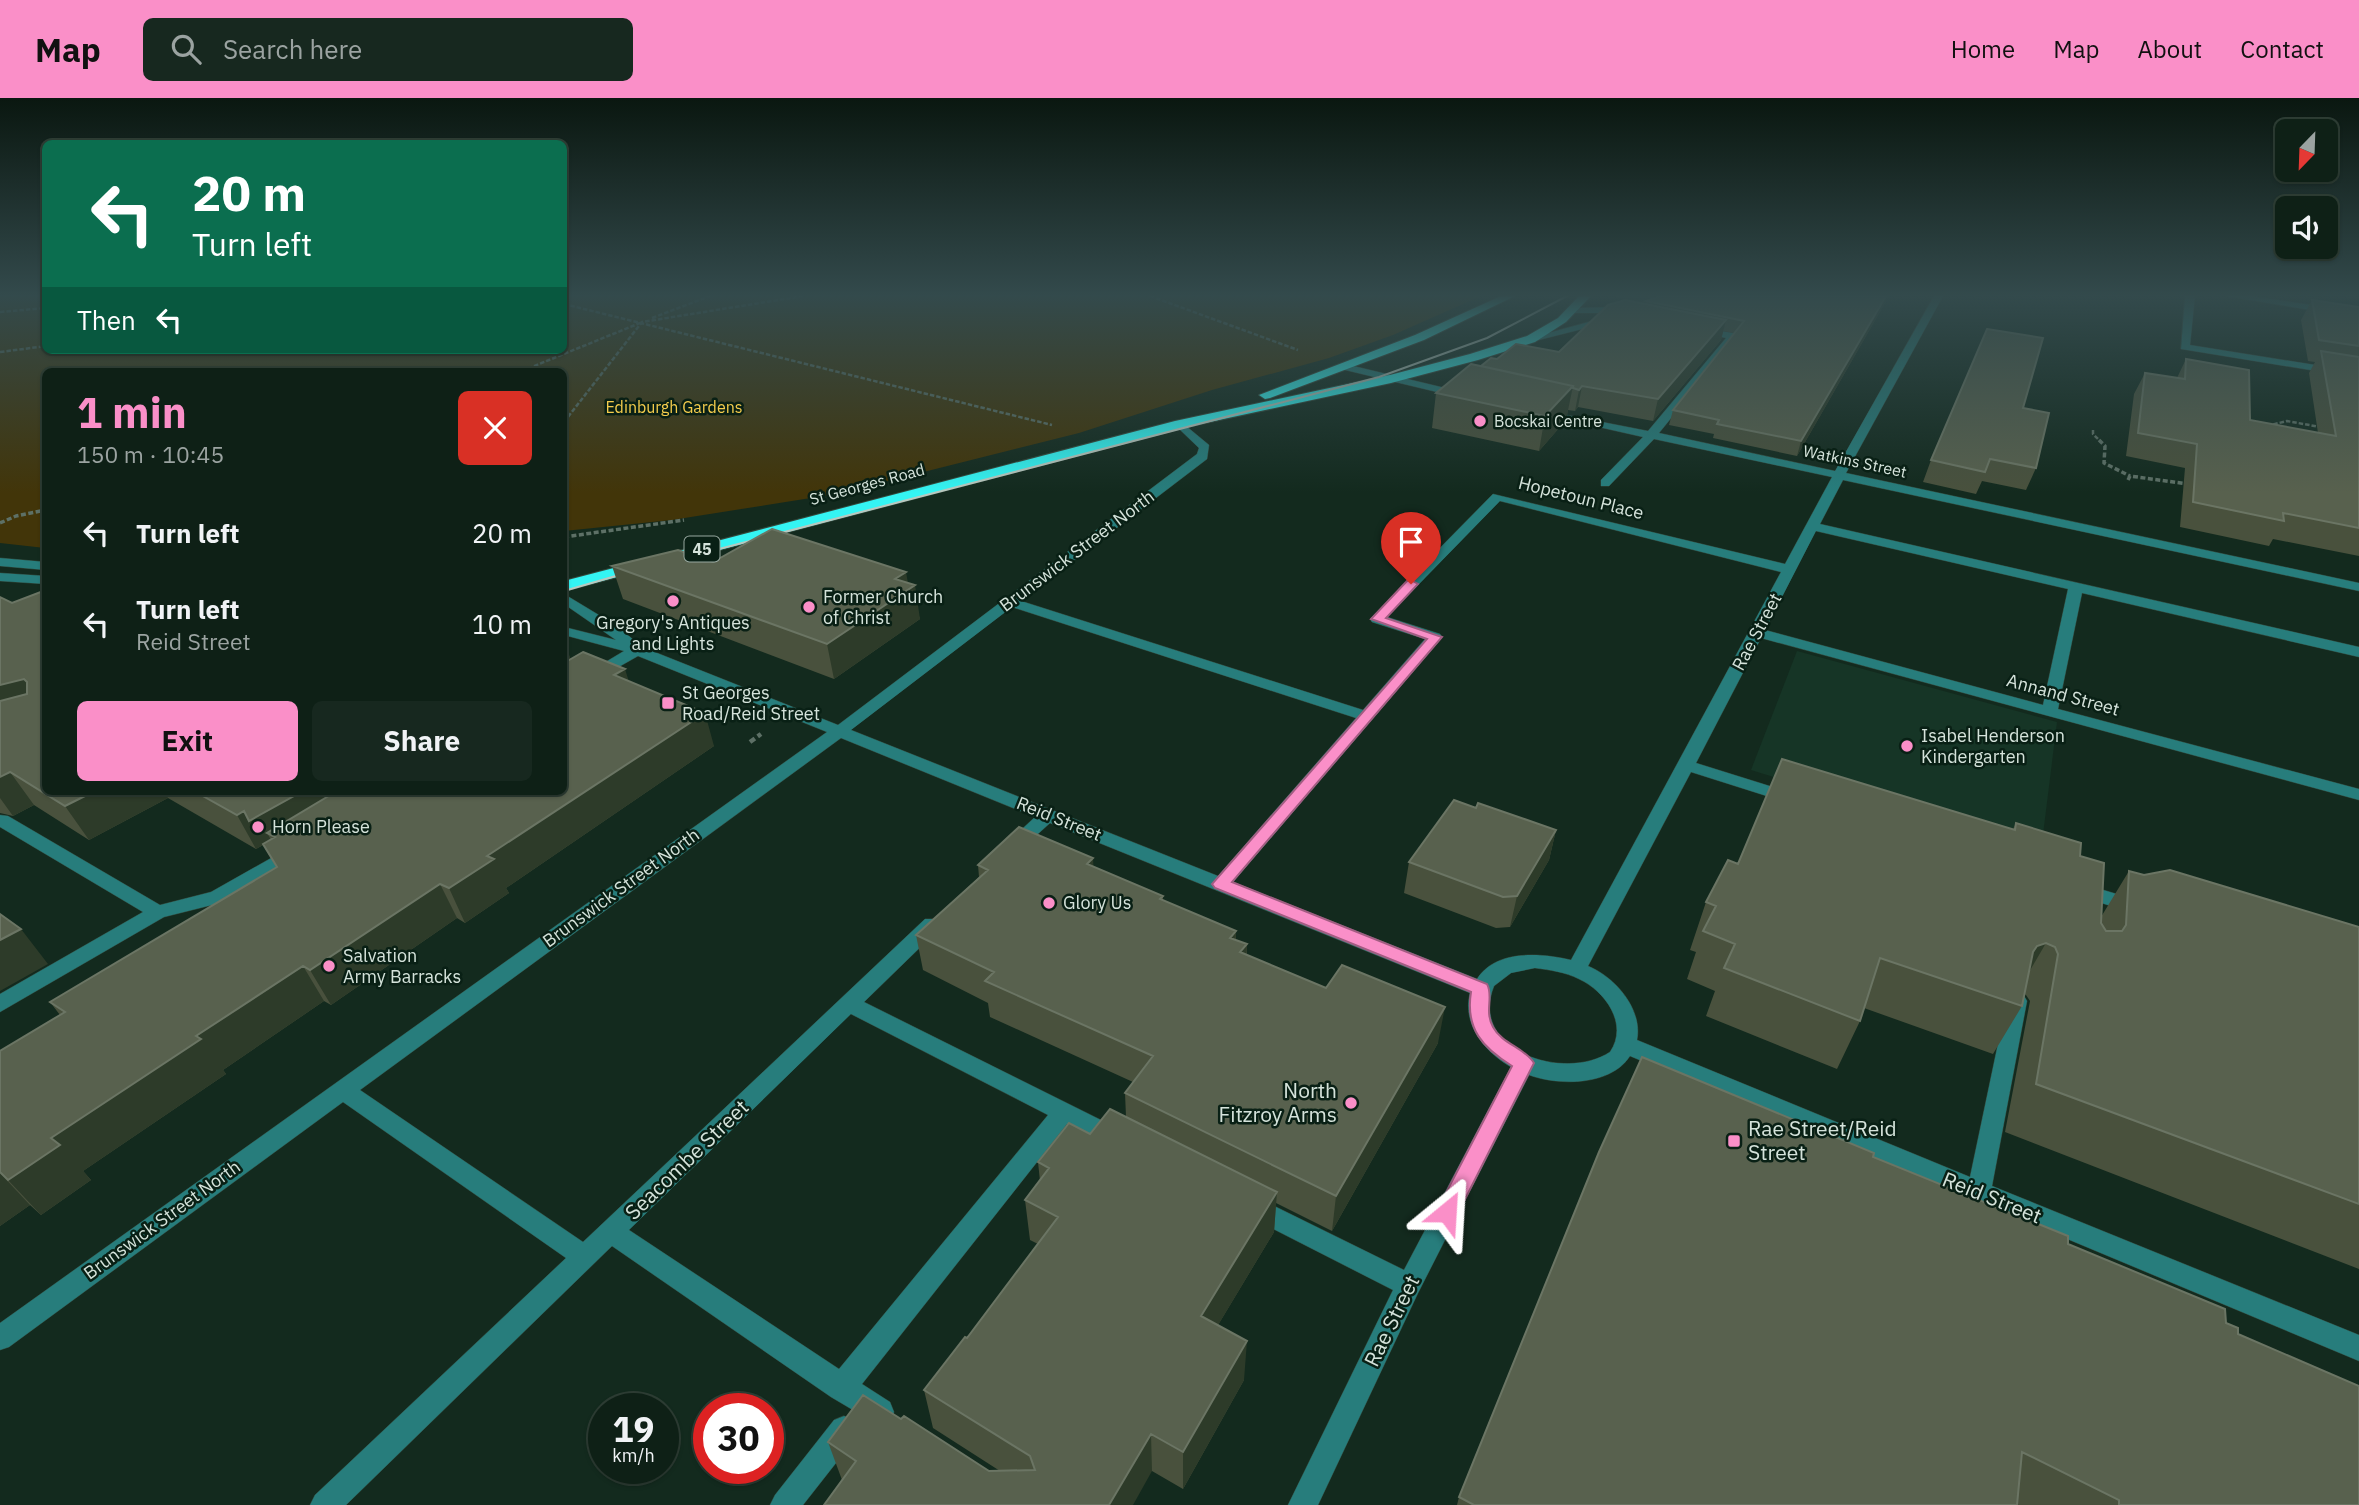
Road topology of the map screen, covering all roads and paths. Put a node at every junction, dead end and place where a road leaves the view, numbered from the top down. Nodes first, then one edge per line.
1 (611, 362) edge
2 (802, 362) edge
3 (1330, 362) edge
4 (1358, 362) edge
5 (1452, 362) edge
6 (1712, 362) edge
7 (1902, 362) edge
8 (2279, 362) edge
9 (1345, 367) junction
10 (2359, 375) edge
11 (1391, 379) junction
12 (1479, 398) edge
13 (1532, 410) edge
14 (567, 418) edge
15 (1180, 425) junction
16 (2323, 428) dead end
17 (2258, 429) edge
18 (2093, 430) dead end
19 (1651, 435) junction
20 (1105, 444) junction
21 (1838, 475) junction
22 (1605, 483) dead end
23 (2196, 485) edge
24 (42, 511) edge
25 (695, 518) dead end
26 (0, 523) edge
27 (1813, 526) junction
28 (567, 537) edge
29 (0, 562) edge
30 (42, 566) edge
31 (1791, 570) junction
32 (0, 576) edge
33 (42, 580) edge
34 (567, 585) edge
35 (2076, 587) junction
36 (2359, 587) edge
37 (567, 600) edge
38 (1011, 602) junction
39 (567, 632) edge
40 (1757, 632) junction
41 (637, 650) junction
42 (2359, 652) edge
43 (567, 691) edge
44 (2050, 711) junction
45 (1367, 716) junction
46 (840, 731) junction
47 (1686, 765) junction
48 (2359, 794) edge
49 (1805, 803) edge
50 (1048, 815) junction
51 (0, 821) edge
52 (306, 845) edge
53 (1000, 860) edge
54 (1221, 884) junction
55 (2064, 884) edge
56 (2090, 892) junction
57 (950, 908) edge
58 (158, 912) junction
59 (2154, 912) edge
60 (2088, 918) edge
61 (1576, 969) junction
62 (1481, 989) junction
63 (2017, 1001) edge
64 (0, 1004) edge
65 (850, 1004) junction
66 (1626, 1045) junction
67 (1524, 1063) junction
68 (341, 1090) junction
69 (1064, 1112) junction
70 (1136, 1148) edge
71 (1979, 1192) junction
72 (1232, 1196) edge
73 (612, 1232) junction
74 (585, 1256) junction
75 (1409, 1285) junction
76 (0, 1338) edge
77 (2359, 1348) edge
78 (841, 1388) junction
79 (865, 1403) junction
80 (900, 1425) edge
81 (1309, 1503) edge
82 (325, 1505) edge
83 (785, 1505) edge

1 - 14 path
2 - 20 path
3 - 9 path
4 - 9 highway, St Georges Road / 45
5 - 11 highway, St Georges Road / 45
6 - 19 street
7 - 21 street, Rae Street
8 - 10 street
9 - 11 street
9 - 15 highway, St Georges Road / 45
11 - 12 street
11 - 15 highway, St Georges Road / 45
13 - 19 street, Watkins Street
15 - 20 highway, St Georges Road / 45
15 - 38 street, Brunswick Street North
16 - 17 path
18 - 23 path
19 - 21 street, Watkins Street
19 - 22 street
20 - 34 highway, St Georges Road / 45
21 - 27 street, Rae Street
21 - 36 street, Watkins Street
24 - 26 path
25 - 28 path
27 - 31 street, Rae Street
27 - 35 street
29 - 30 street
31 - 40 street, Rae Street
31 - 45 street, Hopetoun Place
32 - 33 street
35 - 42 street
35 - 44 street
37 - 41 street, Reid Street
38 - 45 street
38 - 46 street, Brunswick Street North
39 - 41 street, Reid Street
40 - 44 street, Annand Street
40 - 47 street, Rae Street
41 - 43 street
41 - 46 street, Reid Street
44 - 48 street, Annand Street
45 - 54 street, Hopetoun Place
46 - 50 street, Reid Street
46 - 68 street, Brunswick Street North
47 - 49 street
47 - 61 street, Rae Street
50 - 53 street
50 - 54 street, Reid Street
51 - 58 street
52 - 58 street
54 - 62 street, Reid Street
55 - 56 street
56 - 59 street
56 - 60 street
57 - 65 street, Seacombe Street
58 - 64 street
61 - 62 street
61 - 66 street
62 - 67 street
63 - 71 street
65 - 69 street
65 - 73 street, Seacombe Street
66 - 67 street
66 - 71 street, Reid Street
67 - 75 street, Rae Street
68 - 74 street
68 - 76 street, Brunswick Street North
69 - 70 street
69 - 78 street
71 - 77 street, Reid Street
72 - 75 street
73 - 74 street, Seacombe Street
73 - 78 street
74 - 82 street, Seacombe Street
75 - 81 street, Rae Street
78 - 79 street
79 - 80 street
79 - 83 street

